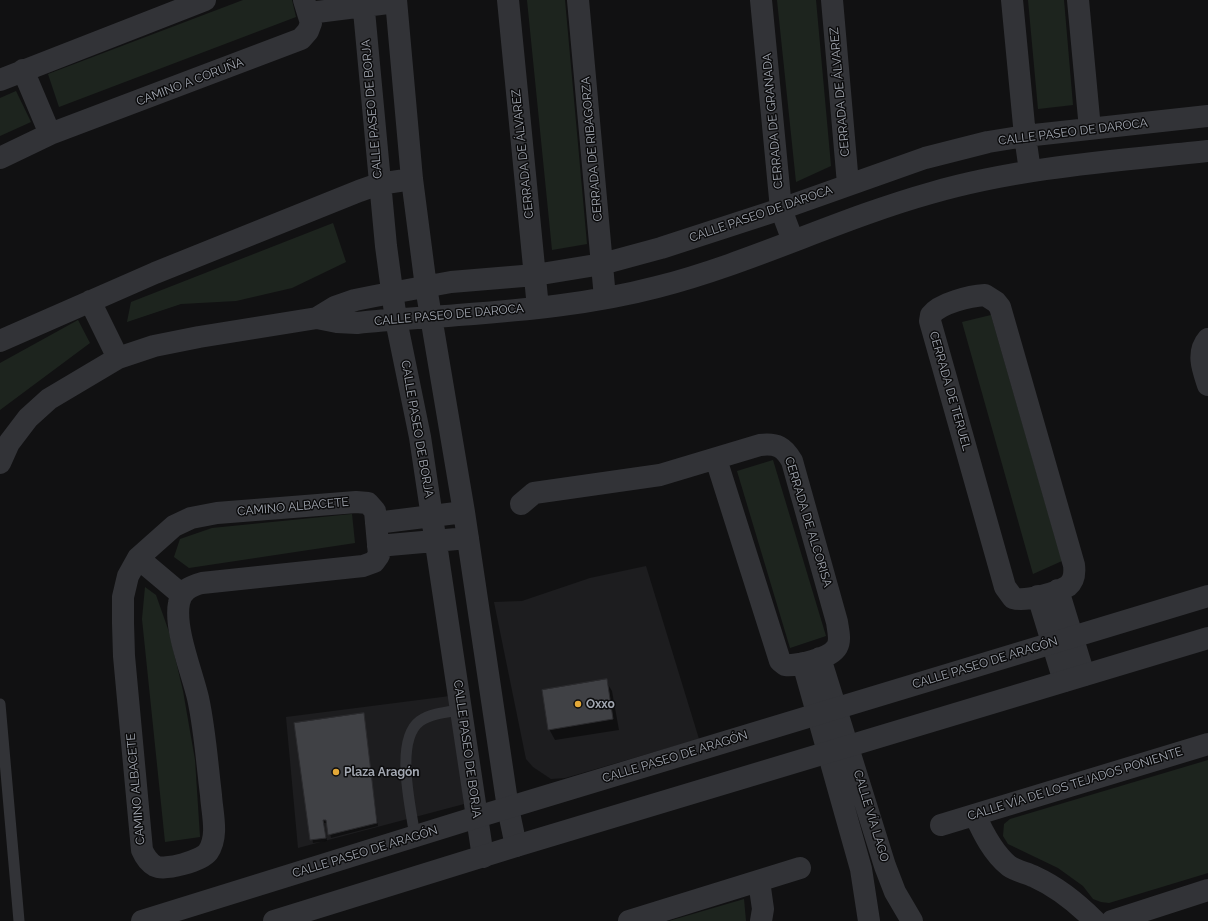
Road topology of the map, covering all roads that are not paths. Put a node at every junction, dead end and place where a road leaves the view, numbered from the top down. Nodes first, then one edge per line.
1 (205, 0) edge
2 (508, 0) edge
3 (578, 0) edge
4 (762, 0) edge
5 (832, 0) edge
6 (1012, 0) edge
7 (1078, 0) edge
8 (396, 1) edge
9 (363, 3) edge
10 (306, 6) edge
11 (23, 70) junction
12 (0, 80) edge
13 (1208, 116) edge
14 (1090, 129) junction
15 (50, 134) junction
16 (1025, 136) junction
17 (1208, 151) edge
18 (0, 158) edge
19 (924, 158) junction
20 (1030, 171) junction
21 (412, 179) junction
22 (379, 184) junction
23 (848, 184) junction
24 (934, 192) junction
25 (781, 210) junction
26 (793, 241) junction
27 (602, 264) junction
28 (535, 275) junction
29 (426, 287) junction
30 (392, 292) junction
31 (605, 298) junction
32 (90, 301) junction
33 (538, 308) junction
34 (430, 317) junction
35 (317, 318) junction
36 (396, 320) junction
37 (1208, 339) edge
38 (0, 341) edge
39 (118, 358) junction
40 (1208, 384) edge
41 (716, 459) junction
42 (0, 463) edge
43 (521, 504) dead end
44 (464, 512) junction
45 (432, 515) junction
46 (376, 523) junction
47 (468, 538) junction
48 (435, 540) junction
49 (378, 546) junction
50 (138, 558) junction
51 (1048, 593) junction
52 (182, 595) junction
53 (1208, 596) edge
54 (1072, 637) junction
55 (1208, 638) edge
56 (1052, 643) junction
57 (812, 661) junction
58 (1084, 675) junction
59 (1064, 682) junction
60 (0, 704) edge
61 (461, 710) junction
62 (827, 711) junction
63 (1208, 744) edge
64 (849, 746) junction
65 (827, 753) junction
66 (508, 808) junction
67 (975, 815) junction
68 (477, 817) junction
69 (942, 825) dead end
70 (415, 836) junction
71 (516, 846) junction
72 (483, 857) junction
73 (800, 868) dead end
74 (759, 881) junction
75 (1208, 890) edge
76 (19, 921) edge
77 (142, 921) edge
78 (274, 921) edge
79 (629, 921) edge
80 (761, 921) edge
81 (869, 921) edge
82 (912, 921) edge
83 (1095, 921) edge
84 (1112, 921) edge

1 - 11 street
2 - 28 street, CERRADA DE ÁLVAREZ
3 - 27 street, CERRADA DE RIBAGORZA
4 - 25 street, CERRADA DE GRANADA
5 - 23 street, CERRADA DE ÁLVAREZ
6 - 16 street
7 - 14 street
8 - 9 street, CAMINO A CORUÑA
8 - 21 street
9 - 10 street, CAMINO A CORUÑA
9 - 22 street, CALLE PASEO DE BORJA
10 - 15 street, CAMINO A CORUÑA
11 - 12 street
11 - 15 street
13 - 14 street, CALLE PASEO DE DAROCA
14 - 16 street, CALLE PASEO DE DAROCA
15 - 18 street, CAMINO A CORUÑA
16 - 19 street, CALLE PASEO DE DAROCA
16 - 20 street
17 - 20 street, CALLE PASEO DE DAROCA
19 - 23 street, CALLE PASEO DE DAROCA
19 - 24 street
20 - 24 street, CALLE PASEO DE DAROCA
21 - 22 street
21 - 29 street
22 - 30 street, CALLE PASEO DE BORJA
22 - 32 street
23 - 25 street, CALLE PASEO DE DAROCA
24 - 26 street, CALLE PASEO DE DAROCA
25 - 26 street, CERRADA DE GRANADA
25 - 27 street, CALLE PASEO DE DAROCA
26 - 31 street, CALLE PASEO DE DAROCA
27 - 28 street, CALLE PASEO DE DAROCA
27 - 31 street, CERRADA DE RIBAGORZA
28 - 29 street, CALLE PASEO DE DAROCA
28 - 33 street, CERRADA DE ÁLVAREZ
29 - 30 street, CALLE PASEO DE DAROCA
29 - 34 street
30 - 35 street, CALLE PASEO DE DAROCA
30 - 36 street, CALLE PASEO DE BORJA
31 - 33 street, CALLE PASEO DE DAROCA
32 - 38 street
32 - 39 street
33 - 34 street, CALLE PASEO DE DAROCA
34 - 36 street, CALLE PASEO DE DAROCA
34 - 44 street
35 - 36 street, CALLE PASEO DE DAROCA
35 - 39 street, CALLE PASEO DE DAROCA
36 - 45 street, CALLE PASEO DE BORJA
37 - 40 street
39 - 42 street, CALLE PASEO DE DAROCA
41 - 43 street, CERRADA DE ALCORISA
41 - 57 street, CERRADA DE ALCORISA
41 - 57 street, CERRADA DE ALCORISA
44 - 45 street
44 - 47 street
45 - 46 street
45 - 48 street, CALLE PASEO DE BORJA
46 - 49 street, CAMINO ALBACETE
46 - 50 street, CAMINO ALBACETE
47 - 48 street
47 - 66 street
48 - 49 street
48 - 61 street, CALLE PASEO DE BORJA
49 - 52 street, CAMINO ALBACETE
50 - 52 street
50 - 52 street, CAMINO ALBACETE
51 - 51 street, CERRADA DE TERUEL
51 - 54 street
51 - 56 street
53 - 54 street, CALLE PASEO DE ARAGÓN
54 - 56 street, CALLE PASEO DE ARAGÓN
54 - 58 street
55 - 58 street
56 - 59 street
56 - 62 street, CALLE PASEO DE ARAGÓN
57 - 62 street
58 - 59 street
59 - 64 street
60 - 76 lane
61 - 68 street, CALLE PASEO DE BORJA
61 - 70 lane
62 - 64 street, CALLE VÍA LAGO
62 - 65 street, CALLE VÍA LAGO
62 - 66 street, CALLE PASEO DE ARAGÓN
63 - 67 street, CALLE VÍA DE LOS TEJADOS PONIENTE
64 - 65 street
64 - 82 street, CALLE VÍA LAGO
65 - 71 street
65 - 81 street, CALLE VÍA LAGO
66 - 68 street, CALLE PASEO DE ARAGÓN
66 - 71 street
67 - 69 street, CALLE VÍA DE LOS TEJADOS PONIENTE
67 - 83 street
68 - 70 street, CALLE PASEO DE ARAGÓN
68 - 72 street, CALLE PASEO DE BORJA
70 - 77 street, CALLE PASEO DE ARAGÓN
71 - 72 street
72 - 78 street
73 - 74 street
74 - 79 street
74 - 80 street
75 - 84 street

